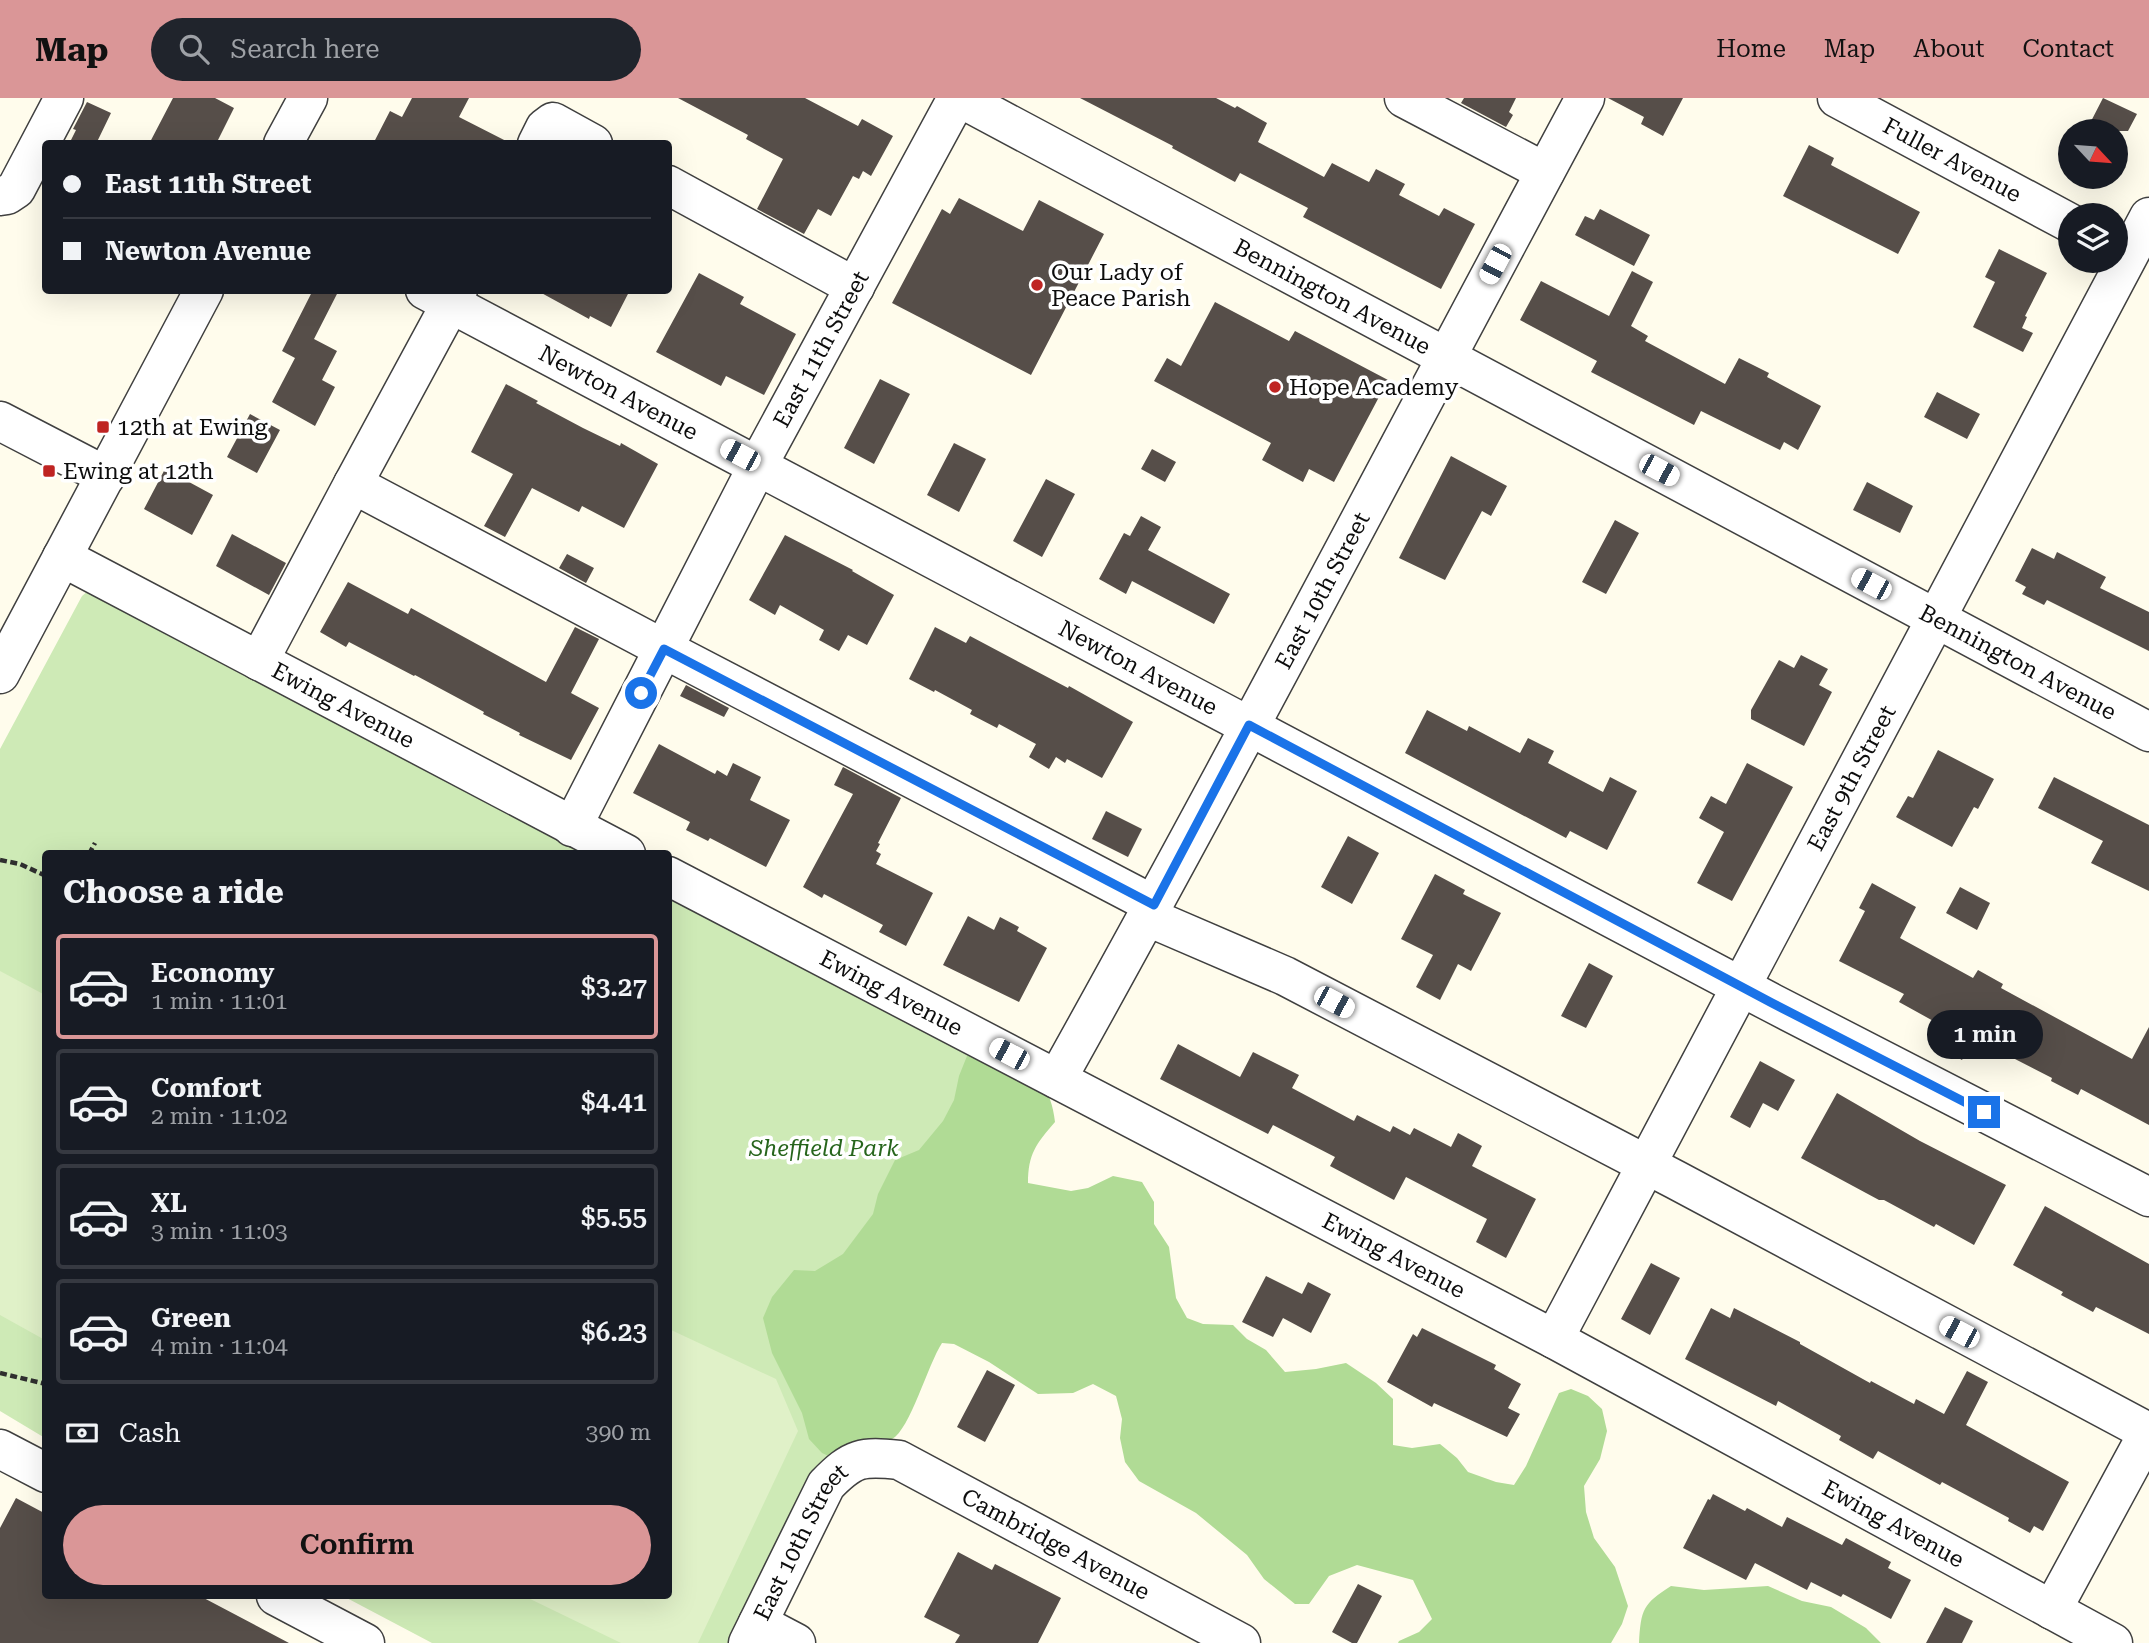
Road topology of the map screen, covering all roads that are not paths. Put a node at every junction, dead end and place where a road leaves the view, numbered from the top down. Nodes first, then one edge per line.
1 (64, 98) edge
2 (308, 98) edge
3 (959, 98) edge
4 (1404, 98) edge
5 (1585, 98) edge
6 (1837, 98) edge
7 (285, 140) edge
8 (539, 140) edge
9 (586, 140) edge
10 (1545, 172) junction
11 (672, 187) edge
12 (0, 196) edge
13 (2058, 216) edge
14 (2149, 217) edge
15 (2131, 255) edge
16 (855, 287) junction
17 (202, 294) edge
18 (444, 295) edge
19 (1446, 355) junction
20 (0, 421) edge
21 (758, 465) junction
22 (106, 476) junction
23 (353, 484) junction
24 (62, 557) junction
25 (1936, 618) junction
26 (664, 649) junction
27 (259, 661) junction
28 (0, 674) edge
29 (1249, 725) junction
30 (2149, 732) edge
31 (572, 827) junction
32 (618, 850) edge
33 (672, 878) edge
34 (1151, 911) junction
35 (1741, 986) junction
36 (1057, 1079) junction
37 (1646, 1165) junction
38 (2149, 1197) edge
39 (1554, 1339) junction
40 (2149, 1432) edge
41 (0, 1449) edge
42 (867, 1457) joint
43 (42, 1471) edge
44 (282, 1599) edge
45 (2052, 1610) junction
46 (753, 1633) edge
47 (365, 1643) edge
48 (796, 1643) edge
49 (1241, 1643) edge
50 (2113, 1643) edge

1 - 12 street
2 - 7 street
3 - 16 street, East 11th Street
3 - 19 street, Bennington Avenue
4 - 10 street
5 - 10 street, East 10th Street
6 - 13 street, Fuller Avenue
8 - 9 street
10 - 19 street, East 10th Street
11 - 16 street
14 - 15 street, East 9th Street
15 - 25 street, East 9th Street
16 - 21 street, East 11th Street
17 - 22 street
18 - 21 street, Newton Avenue
18 - 23 street
19 - 25 street, Bennington Avenue
19 - 29 street, East 10th Street
20 - 22 street
21 - 26 street, East 11th Street
21 - 29 street, Newton Avenue
22 - 24 street
23 - 26 street
23 - 27 street
24 - 27 street, Ewing Avenue
24 - 28 street
25 - 30 street, Bennington Avenue
25 - 35 street, East 9th Street
26 - 31 street, East 11th Street
26 - 34 street
27 - 31 street, Ewing Avenue
29 - 34 street, East 10th Street
29 - 35 street, Newton Avenue
31 - 32 street, Ewing Avenue
33 - 36 street, Ewing Avenue
34 - 36 street, East 10th Street
34 - 37 street
35 - 37 street, East 9th Street
35 - 38 street, Newton Avenue
36 - 39 street, Ewing Avenue
37 - 39 street, East 9th Street
37 - 40 street
39 - 45 street, Ewing Avenue
40 - 45 street
41 - 43 street
42 - 46 street, East 10th Street
42 - 49 street, Cambridge Avenue
44 - 47 street
45 - 50 street, Ewing Avenue
46 - 48 street

